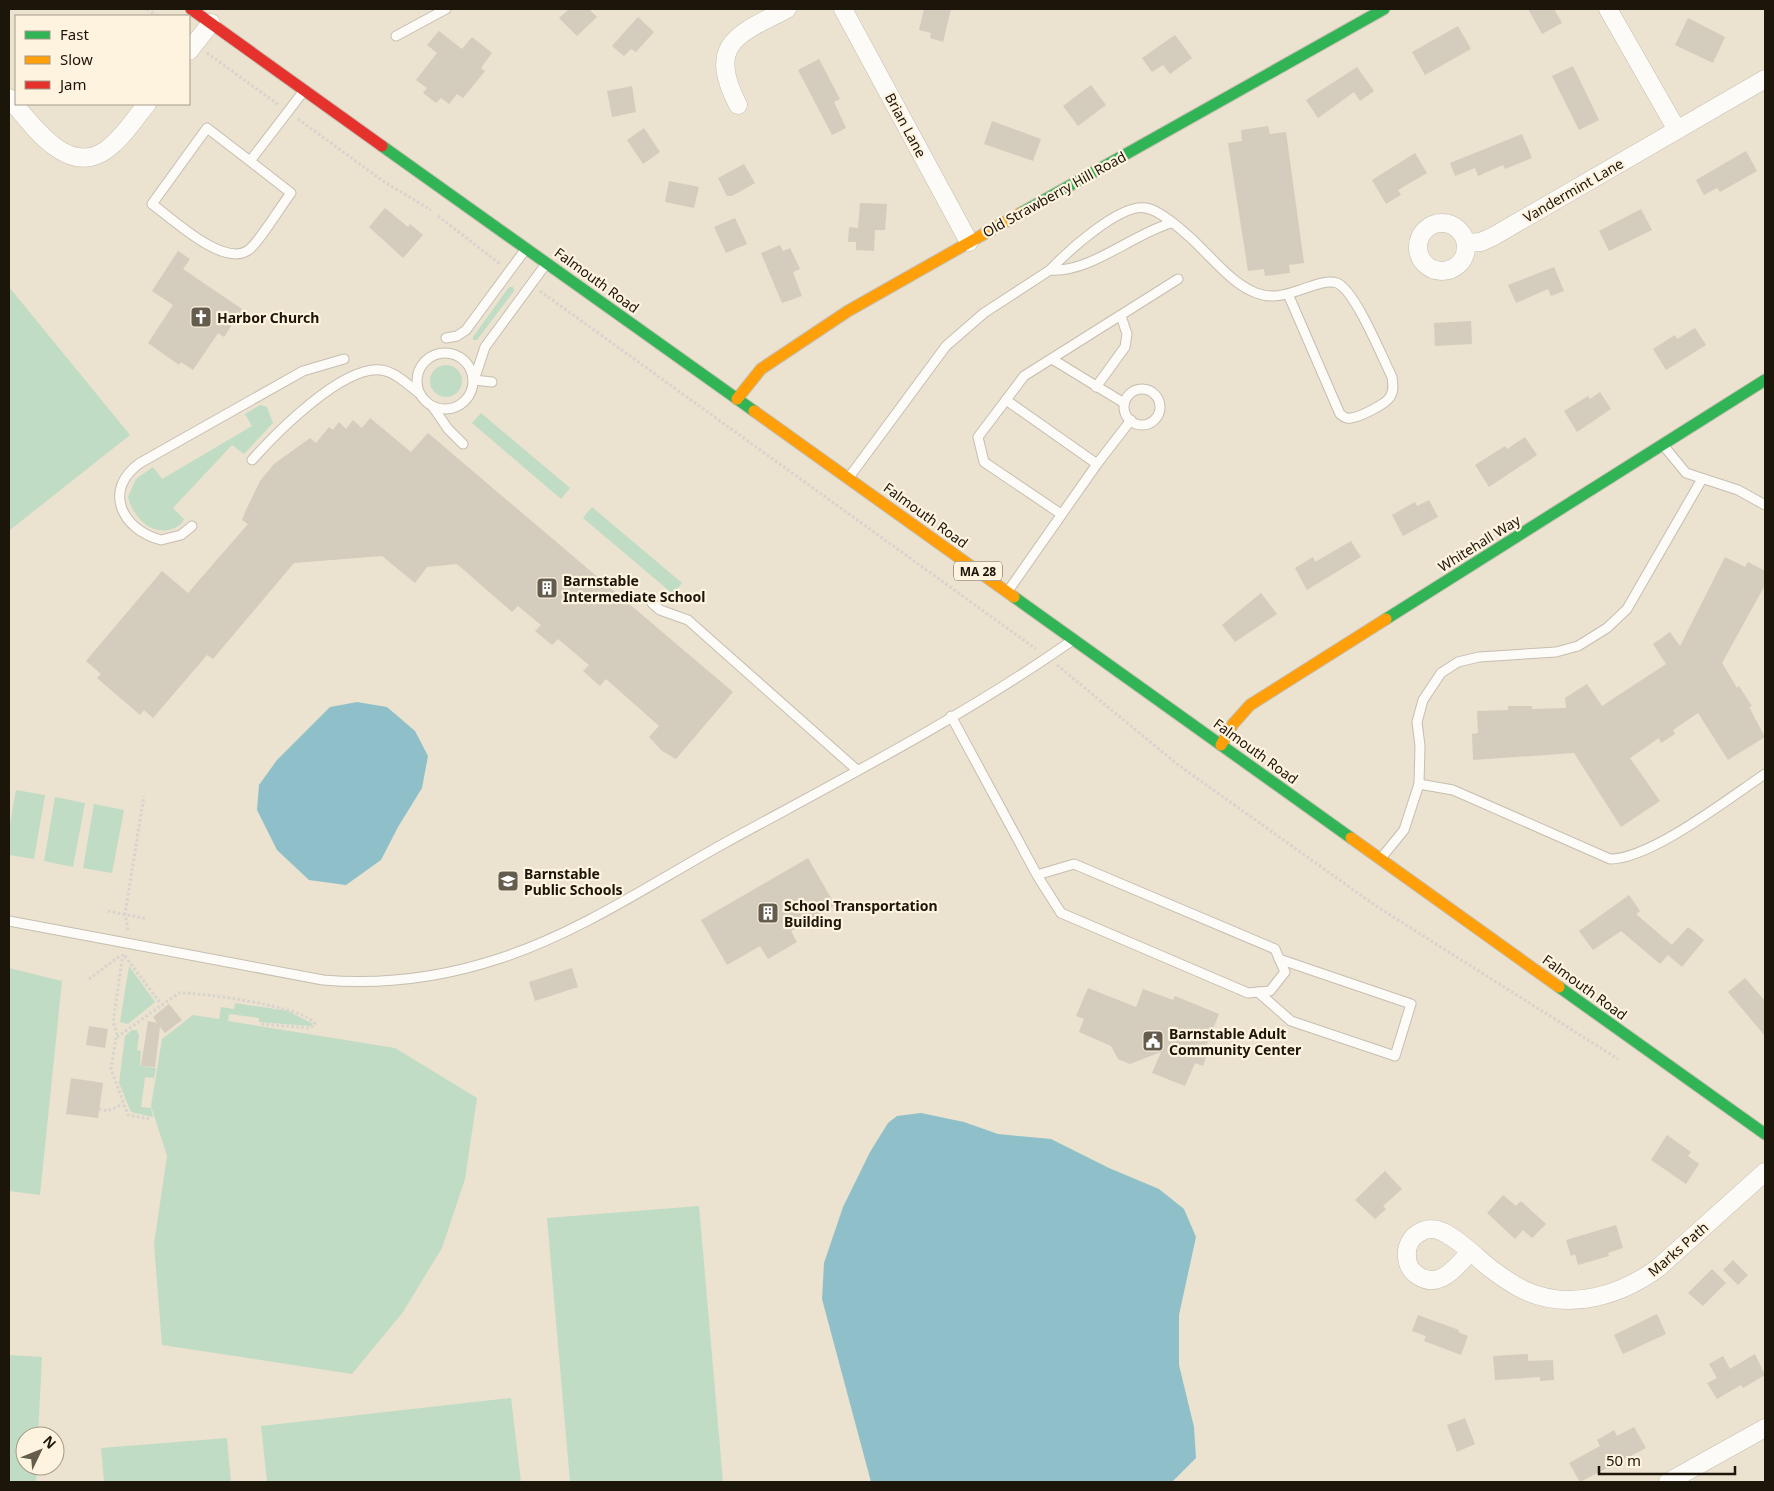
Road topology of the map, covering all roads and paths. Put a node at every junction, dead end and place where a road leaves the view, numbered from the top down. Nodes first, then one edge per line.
1 (191, 9) edge
2 (446, 9) edge
3 (787, 9) edge
4 (843, 9) edge
5 (1384, 9) edge
6 (1608, 9) edge
7 (211, 23) junction
8 (396, 36) dead end
9 (192, 47) edge
10 (1765, 78) edge
11 (305, 90) junction
12 (16, 105) edge
13 (146, 105) edge
14 (738, 105) dead end
15 (288, 112) junction
16 (1677, 130) junction
17 (250, 161) junction
18 (1171, 223) junction
19 (969, 242) junction
20 (1467, 243) dead end
21 (526, 248) junction
22 (547, 262) junction
23 (510, 270) junction
24 (1050, 270) junction
25 (1178, 279) dead end
26 (531, 284) junction
27 (1288, 294) junction
28 (1121, 316) junction
29 (457, 336) junction
30 (446, 338) dead end
31 (432, 356) junction
32 (344, 359) dead end
33 (1052, 359) junction
34 (474, 380) junction
35 (1765, 380) edge
36 (492, 382) dead end
37 (1096, 386) junction
38 (420, 394) junction
39 (737, 399) junction
40 (1006, 400) junction
41 (1124, 404) junction
42 (433, 407) junction
43 (1131, 420) junction
44 (464, 444) dead end
45 (1663, 444) junction
46 (252, 460) dead end
47 (1096, 464) junction
48 (848, 478) junction
49 (1702, 479) junction
50 (1765, 505) edge
51 (1061, 514) junction
52 (192, 526) dead end
53 (1008, 591) junction
54 (652, 603) dead end
55 (1074, 639) junction
56 (1047, 658) junction
57 (951, 716) junction
58 (1221, 745) junction
59 (857, 770) junction
60 (1765, 774) edge
61 (1419, 784) junction
62 (144, 796) dead end
63 (1380, 859) junction
64 (1037, 875) junction
65 (108, 911) dead end
66 (124, 914) junction
67 (147, 919) dead end
68 (9, 921) edge
69 (128, 932) dead end
70 (123, 953) junction
71 (1279, 959) junction
72 (89, 979) dead end
73 (1258, 992) junction
74 (161, 1004) junction
75 (260, 1024) dead end
76 (116, 1037) junction
77 (1619, 1060) dead end
78 (123, 1104) junction
79 (99, 1109) dead end
80 (151, 1119) dead end
81 (1765, 1134) edge
82 (1765, 1172) edge
83 (1470, 1252) dead end
84 (1765, 1428) edge
85 (1668, 1482) edge

1 - 7 main road, Falmouth Road / MA 28
2 - 8 lane
3 - 14 street
4 - 19 street, Brian Lane
5 - 19 main road, Old Strawberry Hill Road
6 - 16 street
7 - 9 street
7 - 11 main road, Falmouth Road / MA 28
9 - 15 path
10 - 16 street, Vandermint Lane
11 - 15 lane
11 - 21 main road, Falmouth Road / MA 28
12 - 13 street
15 - 17 lane
15 - 23 path
16 - 20 street, Vandermint Lane
17 - 17 lane
18 - 24 lane
18 - 24 lane
18 - 27 lane
19 - 39 main road, Old Strawberry Hill Road
21 - 22 main road, Falmouth Road / MA 28
21 - 23 lane
22 - 26 lane
22 - 39 main road, Falmouth Road / MA 28
23 - 29 lane
24 - 48 lane
25 - 28 lane
26 - 34 lane
26 - 56 path
27 - 27 lane
28 - 33 lane
28 - 37 lane
29 - 30 lane
29 - 31 lane
31 - 34 lane
31 - 38 lane
32 - 52 lane
33 - 37 lane
33 - 40 lane
34 - 36 lane
34 - 42 lane
35 - 45 main road, Whitehall Way
37 - 41 lane
38 - 42 lane
38 - 46 lane
39 - 48 main road, Falmouth Road / MA 28
40 - 47 lane
40 - 51 lane
41 - 43 lane
41 - 43 lane
42 - 44 lane
43 - 47 lane
45 - 49 lane
45 - 58 main road, Whitehall Way
47 - 51 lane
48 - 53 main road, Falmouth Road / MA 28
49 - 50 lane
49 - 61 lane
51 - 53 lane
53 - 55 main road, Falmouth Road / MA 28
54 - 59 lane
55 - 56 lane
55 - 58 main road, Falmouth Road / MA 28
56 - 57 lane
56 - 77 path
57 - 59 lane
57 - 64 lane
58 - 63 main road, Falmouth Road / MA 28
59 - 68 lane
60 - 61 lane
61 - 63 lane
62 - 66 path
63 - 81 main road, Falmouth Road / MA 28
64 - 71 lane
64 - 73 lane
65 - 66 path
66 - 67 path
66 - 69 path
70 - 72 path
70 - 74 path
70 - 76 path
71 - 73 lane
71 - 73 lane
74 - 75 path
74 - 76 path
76 - 78 path
78 - 79 path
78 - 80 path
82 - 83 street, Marks Path
84 - 85 street

